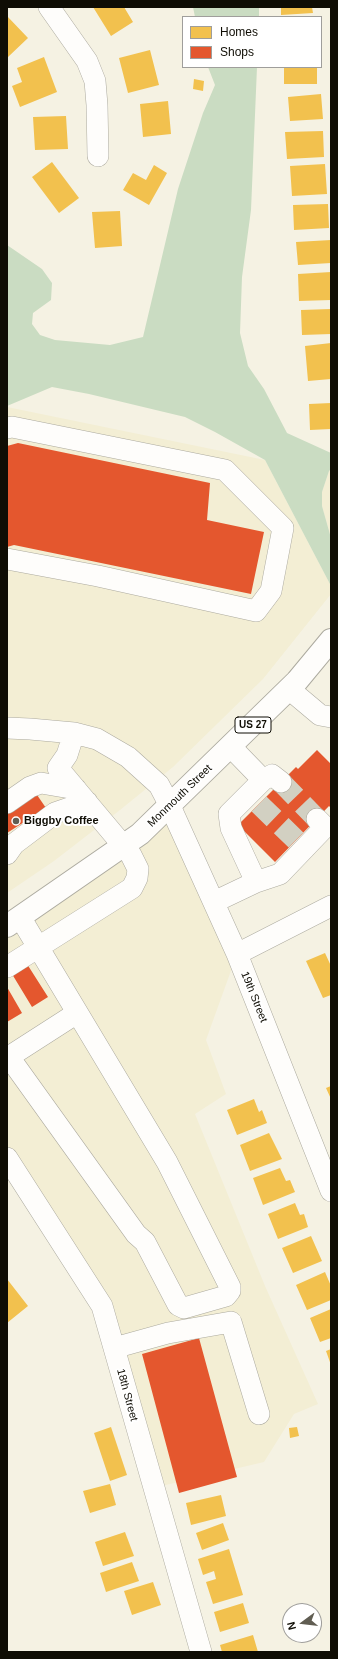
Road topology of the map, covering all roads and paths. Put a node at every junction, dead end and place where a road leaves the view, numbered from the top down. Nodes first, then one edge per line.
1 (49, 7) edge
2 (98, 156) dead end
3 (7, 428) edge
4 (7, 558) edge
5 (331, 640) edge
6 (289, 689) junction
7 (331, 718) edge
8 (7, 728) edge
9 (74, 733) junction
10 (231, 747) junction
11 (82, 796) junction
12 (7, 803) edge
13 (170, 806) junction
14 (317, 819) tunnel mouth
15 (124, 847) junction
16 (7, 854) edge
17 (256, 882) junction
18 (214, 902) junction
19 (331, 906) edge
20 (14, 921) edge
21 (38, 947) junction
22 (237, 954) junction
23 (7, 967) edge
24 (77, 1013) junction
25 (8, 1057) edge
26 (7, 1158) edge
27 (331, 1190) edge
28 (114, 1348) junction
29 (259, 1414) dead end
30 (200, 1652) edge

1 - 2 street
3 - 4 street
5 - 6 main road, Monmouth Street / US 27
6 - 7 street
6 - 10 main road, Monmouth Street / US 27
8 - 9 street, 19th Street
9 - 11 street
9 - 13 street, 19th Street
10 - 13 main road, Monmouth Street / US 27
10 - 17 street
11 - 12 street
11 - 15 street
11 - 16 street
13 - 15 main road, Monmouth Street / US 27
13 - 18 street, 19th Street
14 - 17 street
15 - 20 main road, Monmouth Street / US 27
15 - 21 street
17 - 18 street
18 - 22 street, 19th Street
19 - 22 street
20 - 21 street
21 - 23 street
21 - 24 street
22 - 27 street, 19th Street
24 - 25 street
24 - 25 street
26 - 28 street, 18th Street
28 - 29 street
28 - 30 street, 18th Street

